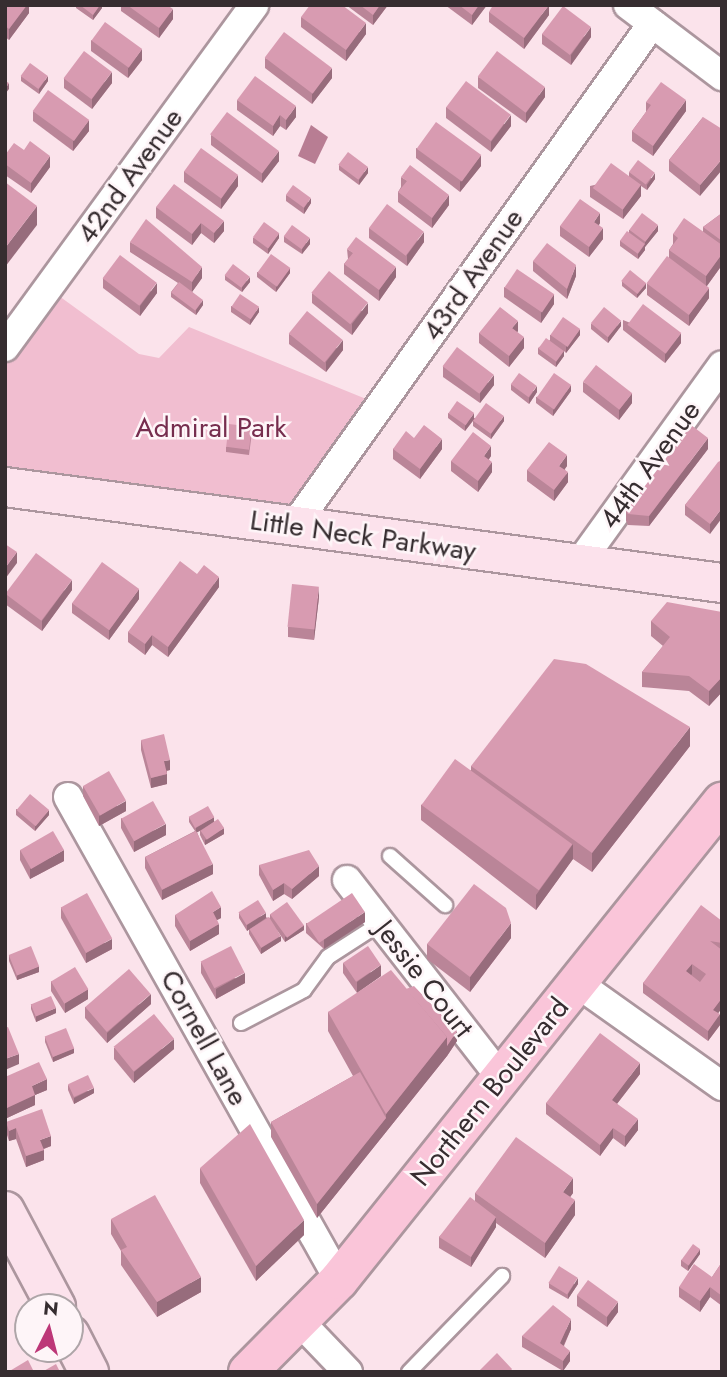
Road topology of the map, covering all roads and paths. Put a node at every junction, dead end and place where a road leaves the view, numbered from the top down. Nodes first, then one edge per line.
1 (254, 5) edge
2 (628, 5) edge
3 (652, 24) junction
4 (722, 76) edge
5 (5, 347) edge
6 (722, 365) edge
7 (5, 487) edge
8 (294, 526) junction
9 (578, 565) junction
10 (722, 583) edge
11 (68, 797) dead end
12 (722, 802) edge
13 (390, 856) dead end
14 (347, 880) dead end
15 (445, 905) dead end
16 (381, 923) junction
17 (577, 983) junction
18 (241, 1023) dead end
19 (501, 1078) junction
20 (722, 1086) edge
21 (5, 1211) edge
22 (502, 1276) dead end
23 (340, 1280) junction
24 (49, 1293) edge
25 (301, 1322) junction
26 (248, 1372) edge
27 (348, 1372) edge
28 (409, 1372) edge

1 - 5 street, 42nd Avenue
2 - 3 street
3 - 4 street
3 - 8 street, 43rd Avenue
6 - 9 street, 44th Avenue
7 - 8 street, Little Neck Parkway
8 - 9 street, Little Neck Parkway
9 - 10 street, Little Neck Parkway
11 - 23 street, Cornell Lane
12 - 17 main road, Northern Boulevard
13 - 15 lane
14 - 16 street, Jessie Court
16 - 18 lane
16 - 19 street, Jessie Court
17 - 19 main road, Northern Boulevard
17 - 20 street
19 - 23 main road, Northern Boulevard
21 - 24 street
22 - 28 lane
23 - 25 main road, Northern Boulevard
25 - 26 main road, Northern Boulevard
25 - 27 street

